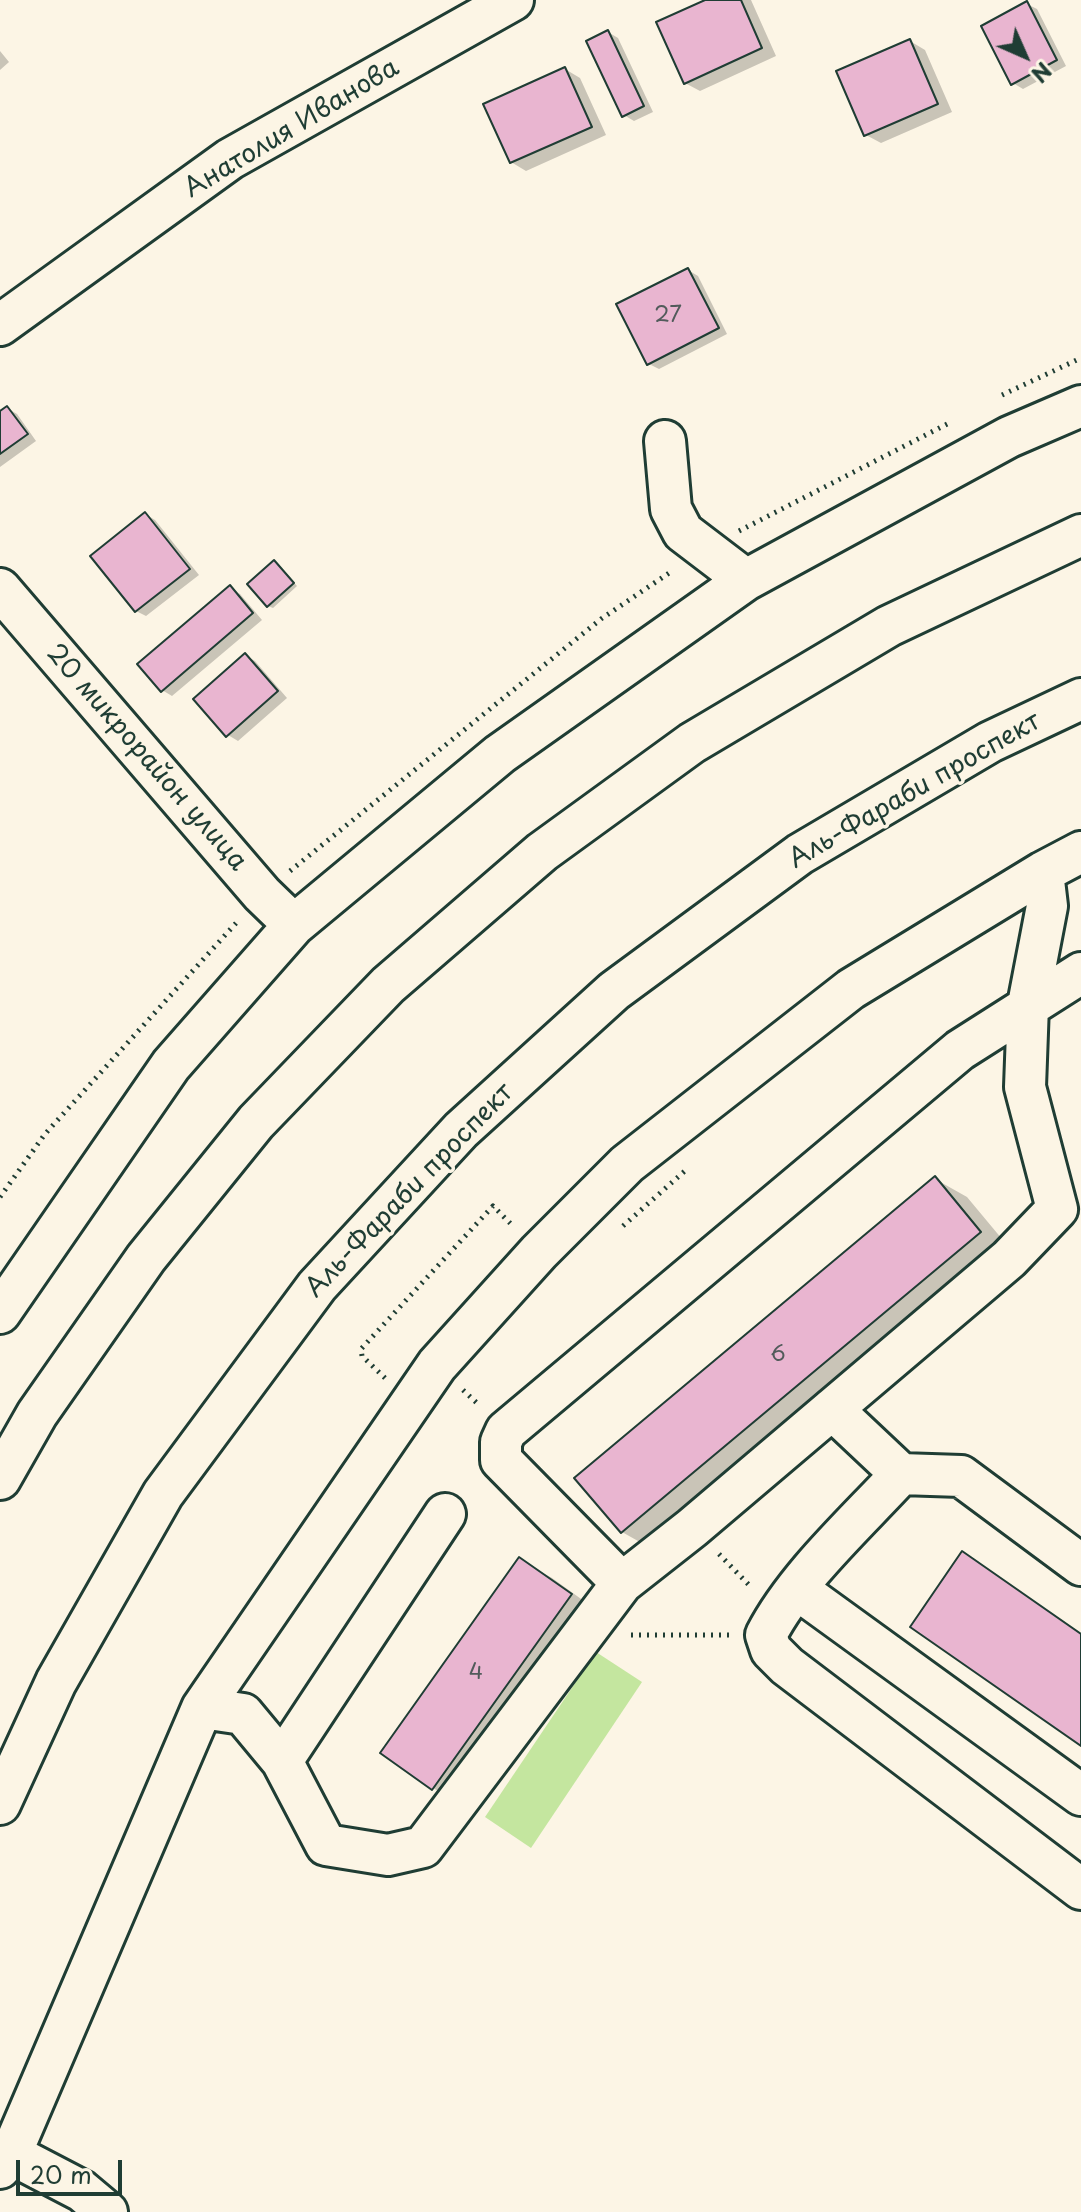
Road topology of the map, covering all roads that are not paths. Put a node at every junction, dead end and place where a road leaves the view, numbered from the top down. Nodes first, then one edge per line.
1 (513, 0) edge
2 (0, 325) edge
3 (1081, 406) edge
4 (665, 441) dead end
5 (1081, 535) edge
6 (746, 580) junction
7 (0, 589) edge
8 (1081, 699) edge
9 (1081, 852) edge
10 (1043, 872) junction
11 (294, 925) junction
12 (1078, 981) edge
13 (1028, 1005) junction
14 (0, 1313) edge
15 (832, 1409) junction
16 (901, 1474) junction
17 (0, 1479) edge
18 (445, 1514) dead end
19 (1081, 1565) edge
20 (622, 1583) junction
21 (780, 1612) junction
22 (202, 1708) junction
23 (282, 1761) junction
24 (1081, 1795) edge
25 (0, 1804) edge
26 (1081, 1889) edge
27 (6, 2161) edge
28 (107, 2212) edge

1 - 2 street, Анатолия Иванова
3 - 6 street
4 - 6 street
5 - 17 street
6 - 11 street
7 - 11 street, 20 микрорайон улица
8 - 25 street, Аль-Фараби проспект
9 - 10 street
10 - 13 street
10 - 22 street
11 - 14 street
12 - 13 street
13 - 15 street
13 - 20 street
15 - 16 street
15 - 20 street
16 - 19 street
16 - 21 street
18 - 23 street
20 - 23 street
21 - 24 street
21 - 26 street
22 - 23 street
22 - 27 street
27 - 28 street

